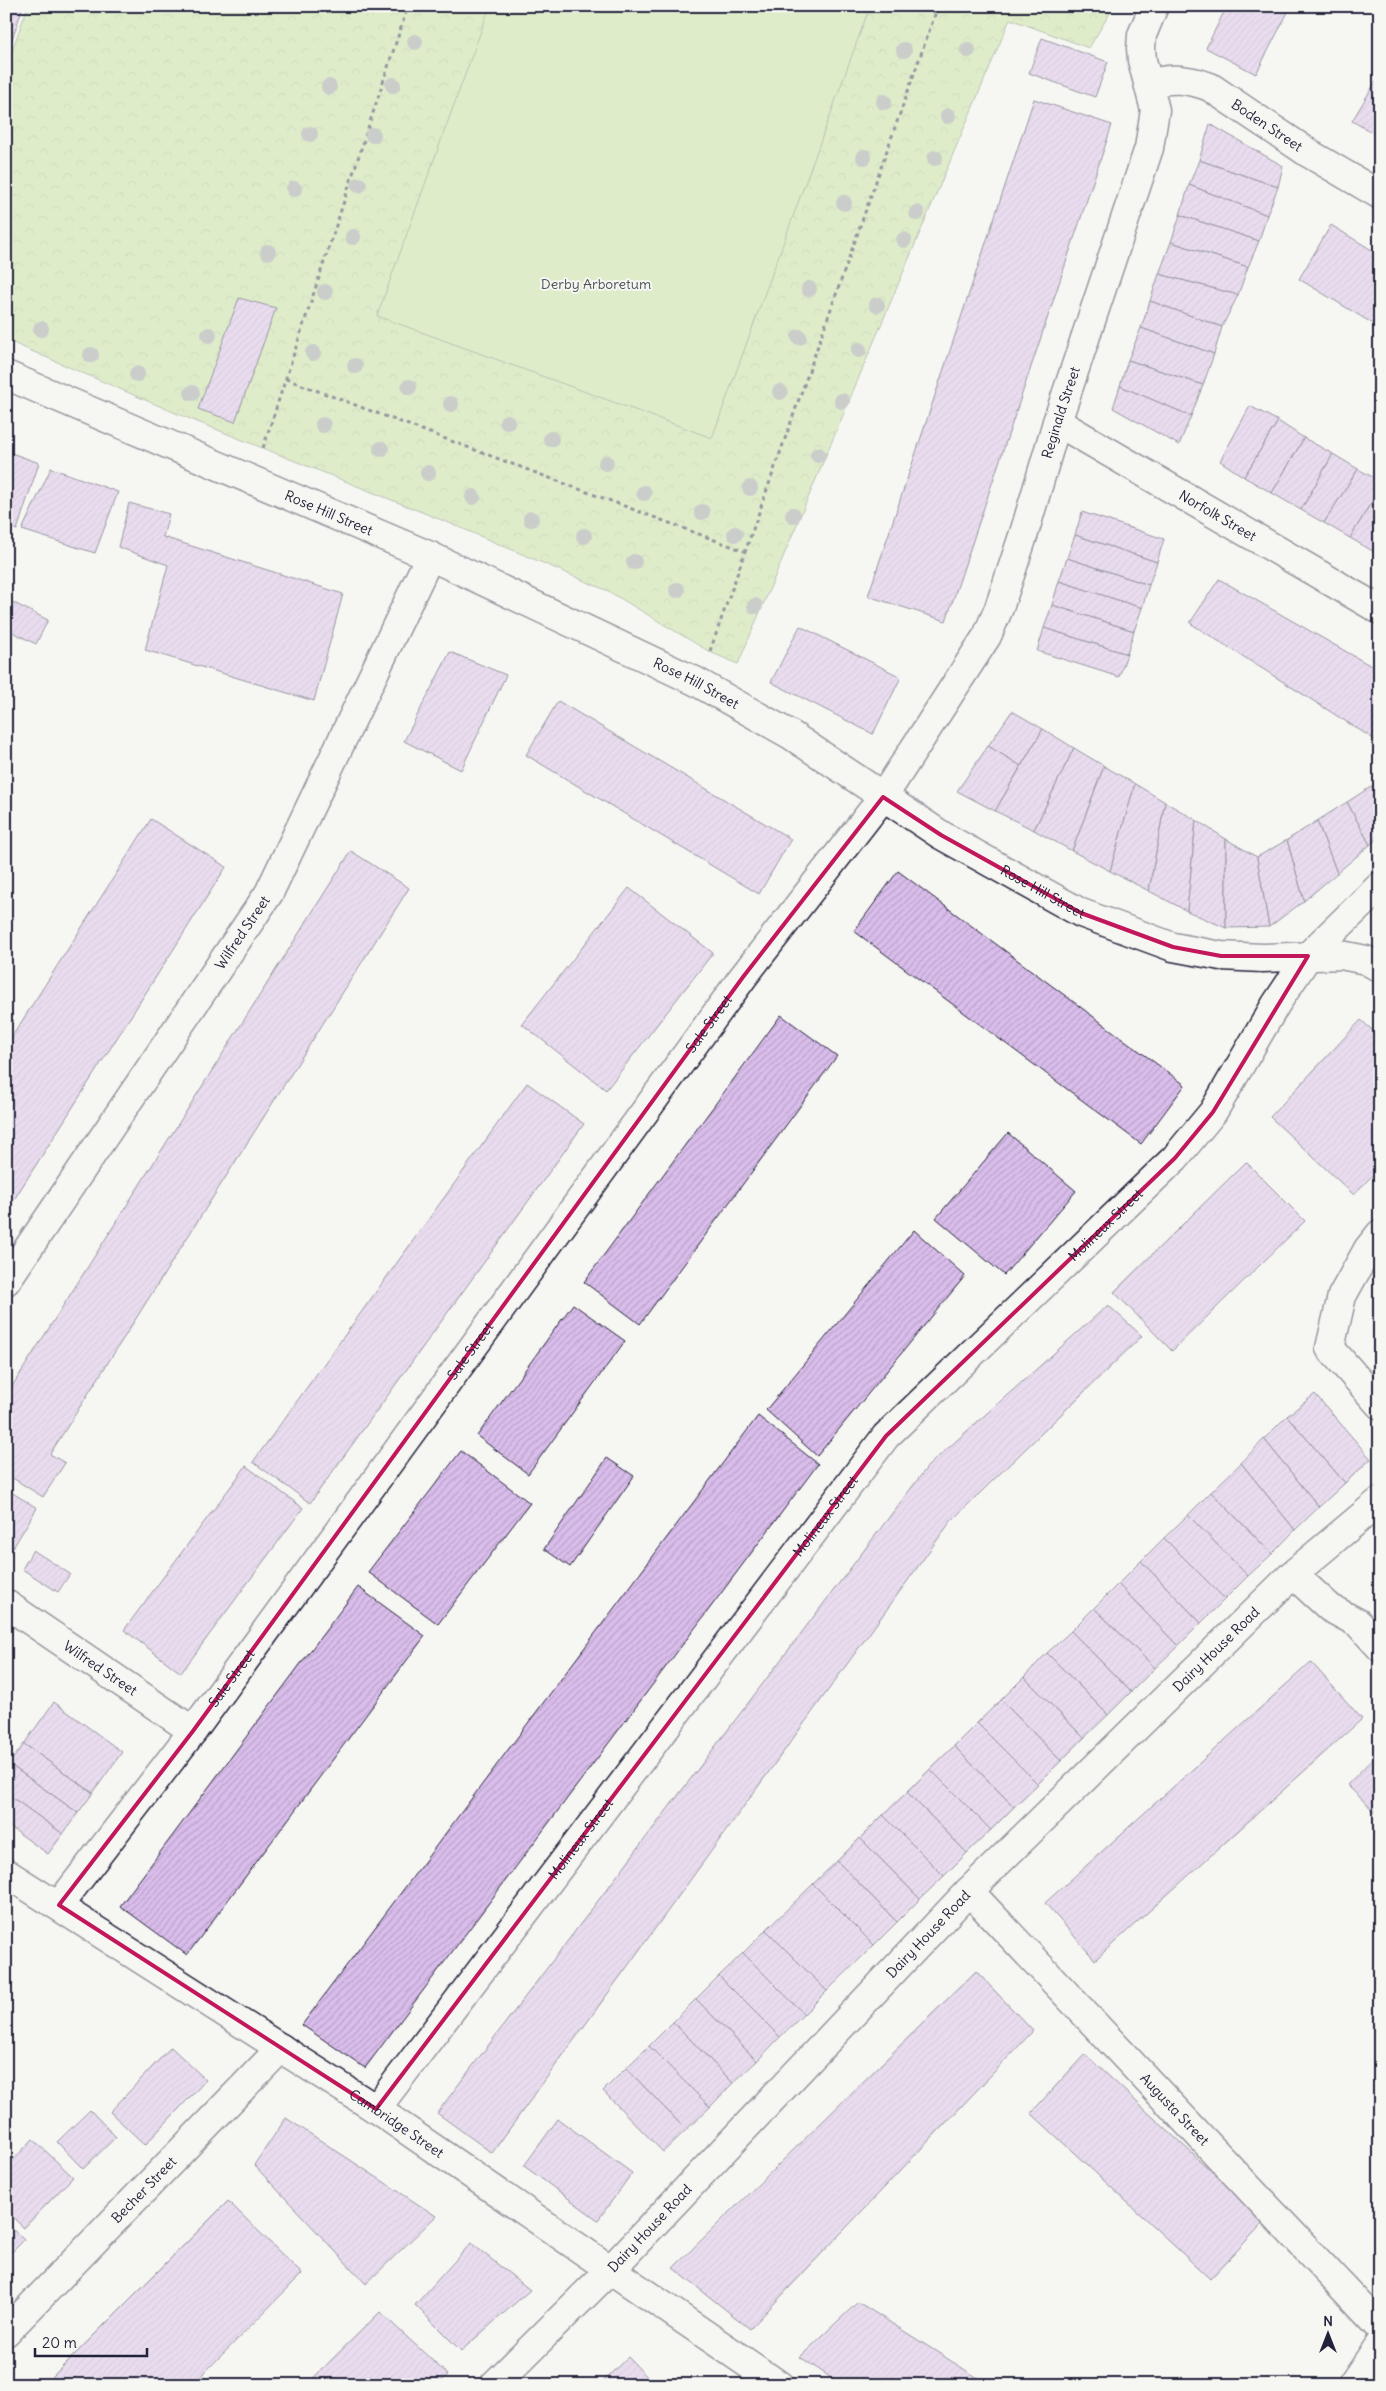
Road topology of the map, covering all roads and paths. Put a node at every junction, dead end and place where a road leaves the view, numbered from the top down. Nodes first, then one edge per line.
1 (408, 6) edge
2 (938, 6) edge
3 (1154, 6) edge
4 (1149, 84) junction
5 (1380, 195) edge
6 (6, 375) edge
7 (286, 378) junction
8 (1057, 422) junction
9 (249, 478) junction
10 (744, 550) junction
11 (430, 556) junction
12 (1380, 610) edge
13 (695, 681) junction
14 (882, 797) junction
15 (1380, 886) edge
16 (1308, 956) junction
17 (1380, 968) edge
18 (1380, 1234) edge
19 (6, 1281) edge
20 (1380, 1404) edge
21 (1380, 1501) edge
22 (1293, 1574) junction
23 (6, 1604) edge
24 (1380, 1647) edge
25 (193, 1731) junction
26 (6, 1873) edge
27 (969, 1891) junction
28 (59, 1905) junction
29 (282, 2048) junction
30 (376, 2109) junction
31 (612, 2268) junction
32 (1380, 2327) edge
33 (6, 2332) edge
34 (1380, 2344) edge
35 (494, 2385) edge
36 (779, 2385) edge
37 (1352, 2385) edge

1 - 7 path
2 - 10 path
3 - 4 street, Reginald Street
4 - 5 street, Boden Street
4 - 8 street, Reginald Street
6 - 9 street, Rose Hill Street
7 - 9 path
7 - 10 path
8 - 12 street, Norfolk Street
8 - 14 street, Reginald Street
9 - 11 street, Rose Hill Street
10 - 13 path
11 - 13 street, Rose Hill Street
11 - 19 street, Wilfred Street
13 - 14 street, Rose Hill Street
14 - 16 street, Rose Hill Street
14 - 25 street, Sale Street
15 - 16 street, Molineux Street
16 - 17 street, Rose Hill Street
16 - 30 street, Molineux Street
18 - 20 street
21 - 22 street, Dairy House Road
22 - 24 street
22 - 27 street, Dairy House Road
23 - 25 street, Wilfred Street
25 - 28 street, Sale Street
26 - 28 street, Cambridge Street
27 - 31 street, Dairy House Road
27 - 32 street, Augusta Street
28 - 29 street, Cambridge Street
29 - 30 street, Cambridge Street
29 - 33 street, Becher Street
30 - 31 street, Cambridge Street
31 - 35 street, Dairy House Road
31 - 36 street, Cambridge Street
34 - 37 street

